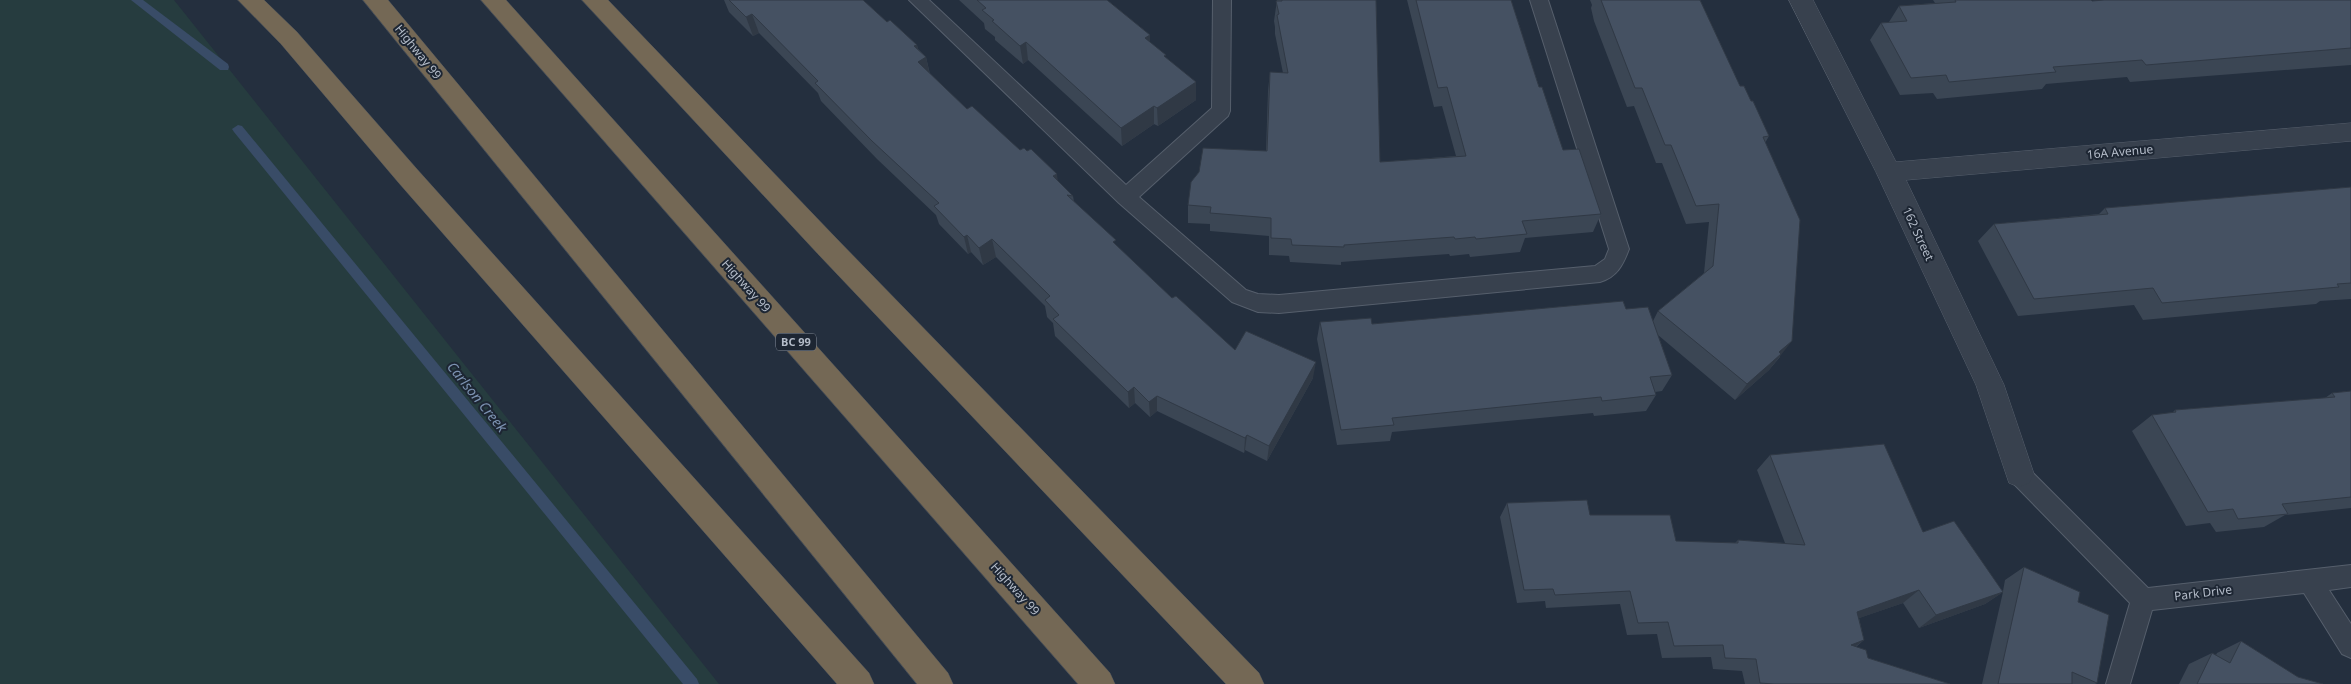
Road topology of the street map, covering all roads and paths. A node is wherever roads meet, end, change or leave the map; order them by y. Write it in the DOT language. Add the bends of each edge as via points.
graph roads {
  1 [pos="250,0"];
  2 [pos="375,0"];
  3 [pos="493,0"];
  4 [pos="594,0"];
  5 [pos="918,0"];
  6 [pos="1222,0"];
  7 [pos="1539,0"];
  8 [pos="1802,0"];
  9 [pos="2351,132"];
  10 [pos="1889,172"];
  11 [pos="1126,197"];
  12 [pos="2019,474"];
  13 [pos="2351,576"];
  14 [pos="2310,580"];
  15 [pos="2142,600"];
  16 [pos="2351,646"];
  17 [pos="858,684"];
  18 [pos="937,684"];
  19 [pos="1099,684"];
  20 [pos="1248,684"];
  21 [pos="2118,684"];
  1 -- 17 [label="highway" via="289,38"];
  2 -- 18 [label="highway, Highway 99"];
  3 -- 19 [label="highway, Highway 99 / BC 99"];
  4 -- 20 [label="highway"];
  5 -- 11 [label="lane"];
  6 -- 11 [label="lane" via="1221,111"];
  7 -- 11 [label="lane" via="1619,249 1613,264 1600,274 1280,304 1258,303 1239,296"];
  8 -- 10 [label="street, 162 Street"];
  9 -- 10 [label="street, 16A Avenue"];
  10 -- 12 [label="street, 162 Street" via="1990,385"];
  12 -- 15 [label="lane"];
  13 -- 14 [label="lane, Park Drive"];
  14 -- 15 [label="lane, Park Drive"];
  14 -- 16 [label="lane"];
  15 -- 21 [label="lane"];
}
